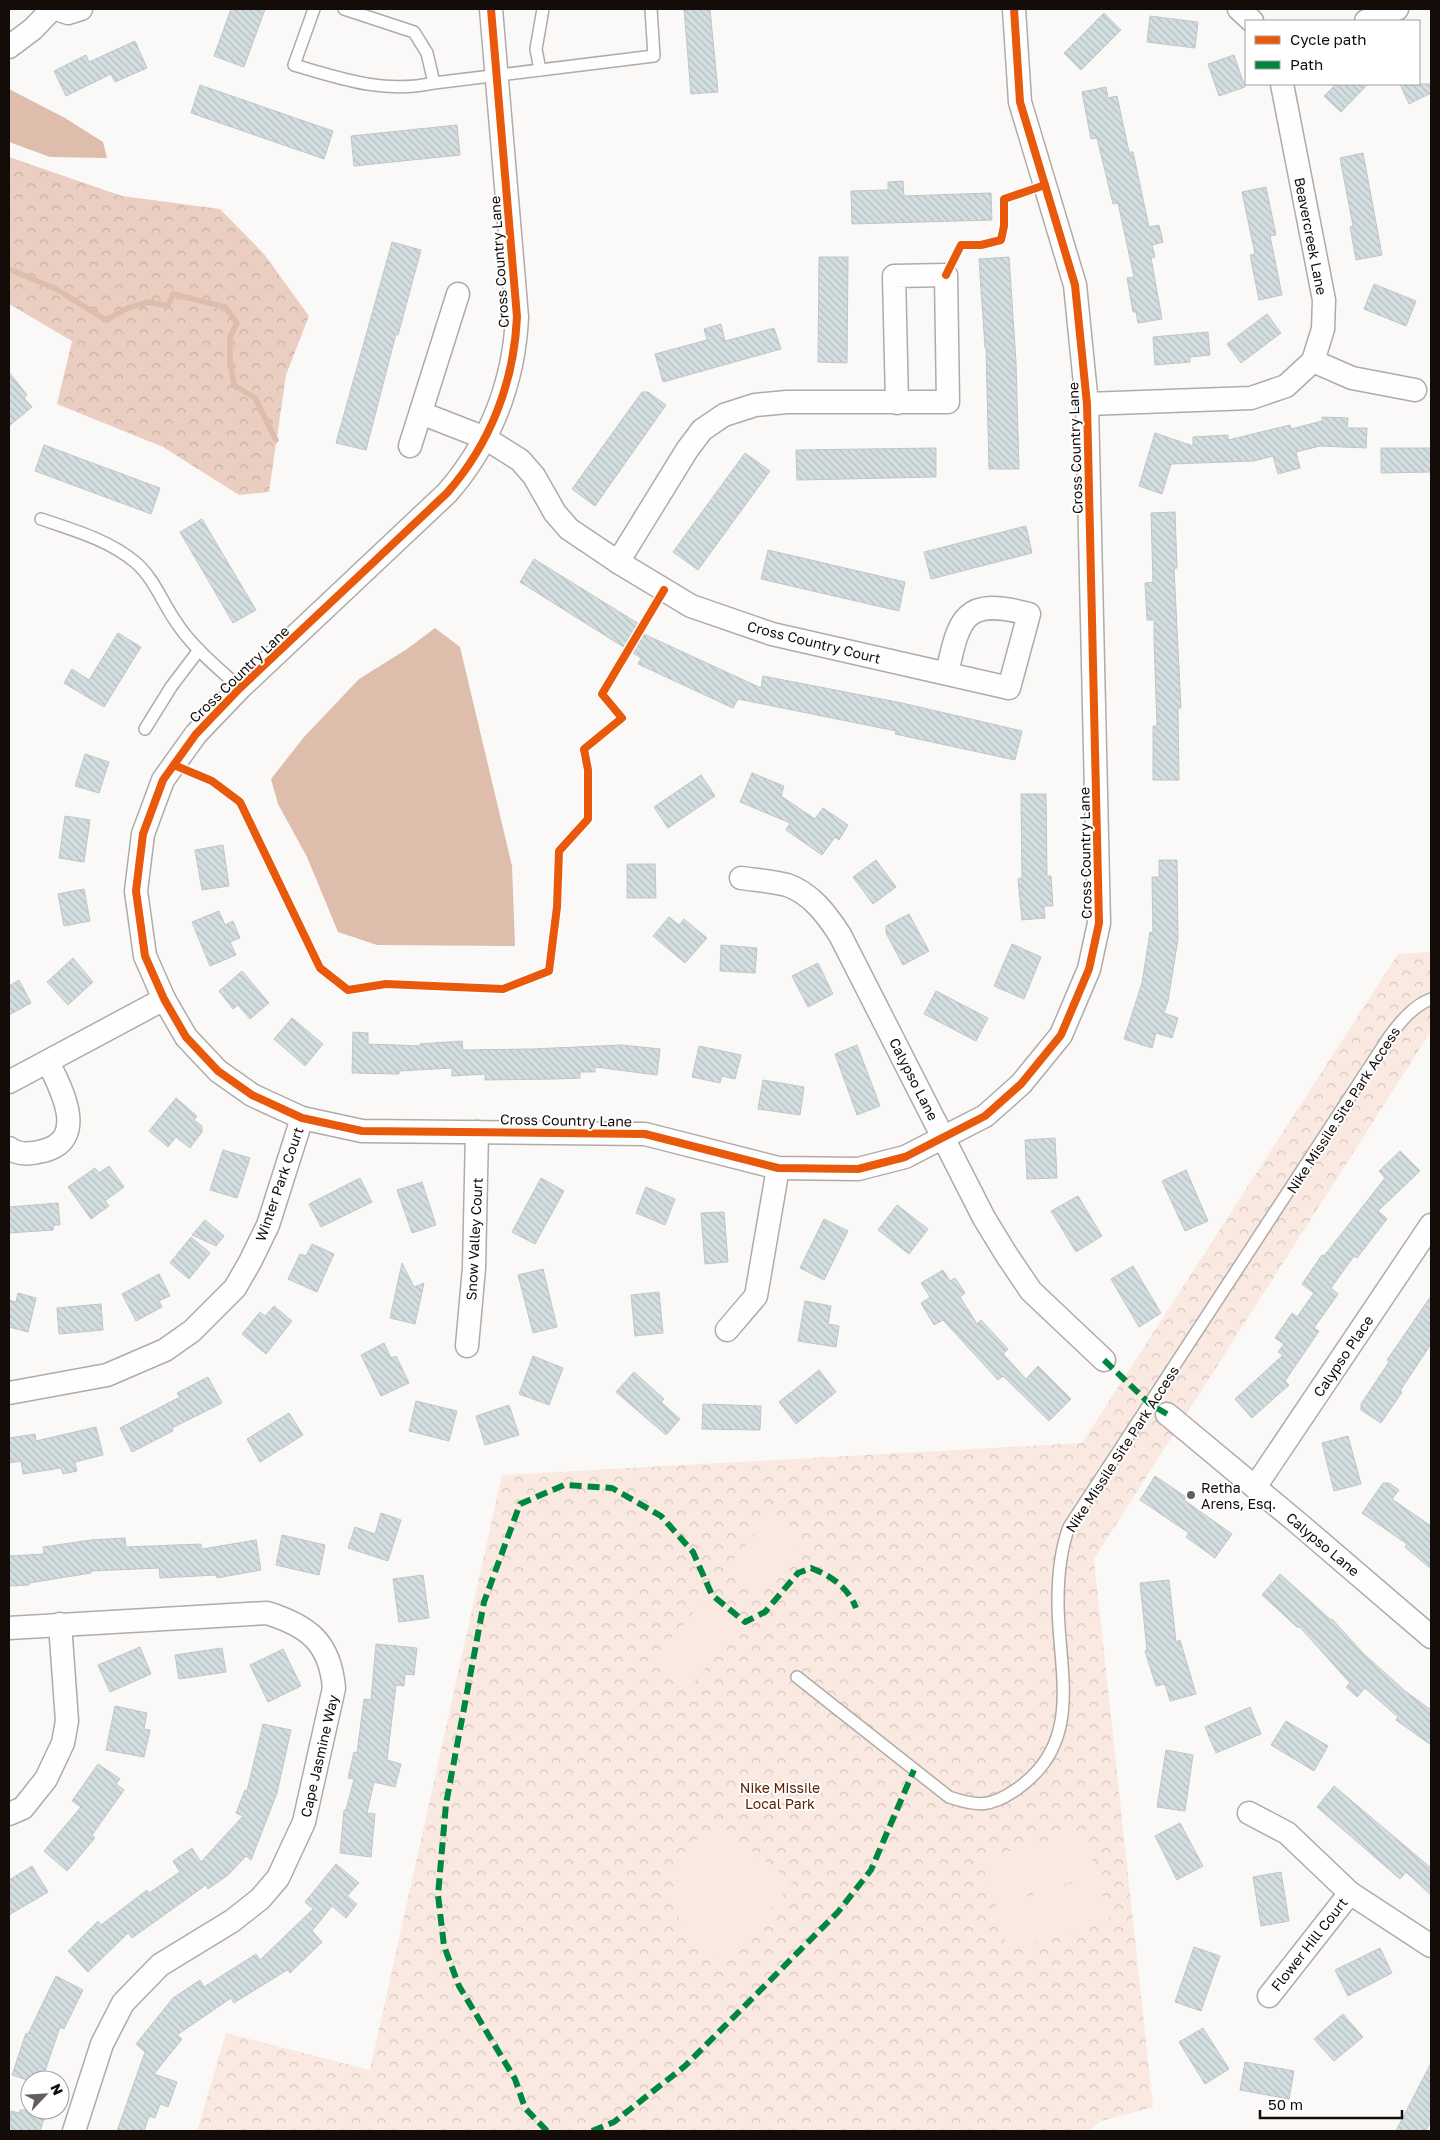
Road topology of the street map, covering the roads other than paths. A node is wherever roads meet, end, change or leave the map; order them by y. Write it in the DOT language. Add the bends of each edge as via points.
graph roads {
  1 [pos="52,9"];
  2 [pos="56,9"];
  3 [pos="81,9"];
  4 [pos="314,9"];
  5 [pos="344,9"];
  6 [pos="491,9"];
  7 [pos="543,9"];
  8 [pos="651,9"];
  9 [pos="1014,9"];
  10 [pos="1239,9"];
  11 [pos="1397,9"];
  12 [pos="1251,20"];
  13 [pos="1369,20"];
  14 [pos="9,47"];
  15 [pos="540,70"];
  16 [pos="497,76"];
  17 [pos="434,83"];
  18 [pos="1282,85"];
  19 [pos="458,294"];
  20 [pos="1313,361"];
  21 [pos="1415,390"];
  22 [pos="897,404"];
  23 [pos="1087,404"];
  24 [pos="421,413"];
  25 [pos="485,438"];
  26 [pos="410,446"];
  27 [pos="41,519"];
  28 [pos="618,562"];
  29 [pos="199,650"];
  30 [pos="947,674"];
  31 [pos="240,688"];
  32 [pos="145,729"];
  33 [pos="741,878"];
  34 [pos="164,999"];
  35 [pos="1431,1000"];
  36 [pos="48,1062"];
  37 [pos="9,1082"];
  38 [pos="302,1118"];
  39 [pos="477,1132"];
  40 [pos="944,1136"];
  41 [pos="9,1148"];
  42 [pos="778,1168"];
  43 [pos="1431,1225"];
  44 [pos="727,1330"];
  45 [pos="466,1346"];
  46 [pos="1104,1360"];
  47 [pos="9,1377"];
  48 [pos="38,1389"];
  49 [pos="9,1392"];
  50 [pos="1167,1414"];
  51 [pos="1255,1488"];
  52 [pos="60,1624"];
  53 [pos="9,1628"];
  54 [pos="1431,1637"];
  55 [pos="797,1677"];
  56 [pos="9,1814"];
  57 [pos="1249,1814"];
  58 [pos="1350,1893"];
  59 [pos="1431,1946"];
  60 [pos="1269,1996"];
  61 [pos="74,2131"];
  1 -- 14 [label="street"];
  2 -- 3 [label="street" via="68,13"];
  4 -- 17 [label="lane" via="294,65 380,88 415,88"];
  5 -- 17 [label="lane" via="414,32 428,53"];
  6 -- 16 [label="street, Cross Country Lane"];
  7 -- 15 [label="lane" via="536,49"];
  8 -- 15 [label="lane" via="654,56"];
  9 -- 23 [label="street, Cross Country Lane" via="1020,102 1074,285"];
  10 -- 12 [label="street"];
  11 -- 13 [label="street"];
  15 -- 16 [label="lane"];
  16 -- 17 [label="lane"];
  16 -- 25 [label="street, Cross Country Lane" via="517,318 508,380"];
  18 -- 20 [label="street, Beavercreek Lane" via="1324,300 1323,329"];
  19 -- 24 [label="street"];
  20 -- 21 [label="street" via="1352,378"];
  20 -- 23 [label="street, Beavercreek Lane" via="1286,386 1250,398"];
  22 -- 22 [label="street" via="948,402 946,276 894,276"];
  22 -- 28 [label="street" via="787,402 755,405 724,415 702,430 687,450"];
  23 -- 40 [label="street, Cross Country Lane" via="1099,923 1089,969 1061,1035 1021,1084 992,1110"];
  24 -- 25 [label="street, Cross Country Court"];
  24 -- 26 [label="street"];
  25 -- 28 [label="street, Cross Country Court" via="520,460 569,529"];
  25 -- 31 [label="street, Cross Country Lane" via="465,472 447,494"];
  27 -- 29 [label="lane" via="111,546 135,563 155,585 176,622"];
  28 -- 30 [label="street, Cross Country Court" via="691,606 772,634"];
  29 -- 31 [label="lane"];
  29 -- 32 [label="lane"];
  31 -- 34 [label="street, Cross Country Lane" via="196,734 163,780 143,834 136,891 145,956"];
  33 -- 40 [label="street, Calypso Lane" via="787,885 803,893 831,921"];
  34 -- 36 [label="street"];
  34 -- 38 [label="street, Cross Country Lane" via="186,1037 218,1072 252,1095"];
  35 -- 55 [label="lane, Nike Missile Site Park Access" via="1414,1009 1389,1037 1069,1527 1061,1554 1058,1603 1063,1713 1054,1748 1039,1769 1016,1789 994,1801 978,1805 949,1797"];
  36 -- 37 [label="street"];
  36 -- 41 [label="street" via="66,1099 69,1118 65,1136 53,1149 32,1154"];
  38 -- 39 [label="street, Cross Country Lane" via="362,1131"];
  38 -- 48 [label="street, Winter Park Court" via="268,1225 235,1288 192,1331 165,1350 107,1375"];
  39 -- 42 [label="street, Cross Country Lane" via="646,1134"];
  39 -- 45 [label="street, Snow Valley Court" via="474,1268"];
  40 -- 42 [label="street, Cross Country Lane" via="905,1157 858,1169"];
  40 -- 46 [label="street, Calypso Lane" via="984,1218 1031,1291"];
  42 -- 44 [label="street" via="756,1296"];
  43 -- 51 [label="street, Calypso Place"];
  47 -- 48 [label="street"];
  48 -- 49 [label="street, Winter Park Court"];
  50 -- 51 [label="street, Calypso Lane"];
  51 -- 54 [label="street, Calypso Lane"];
  52 -- 53 [label="street, Cape Jasmine Way"];
  52 -- 56 [label="street" via="67,1721 63,1743 46,1778 23,1808"];
  52 -- 61 [label="street, Cape Jasmine Way" via="267,1613 289,1620 316,1638 332,1670 334,1688 304,1822 278,1878 260,1899 232,1920 160,1965 122,2003 102,2044"];
  57 -- 58 [label="street" via="1287,1833"];
  58 -- 59 [label="street"];
  58 -- 60 [label="street, Flower Hill Court"];
}
